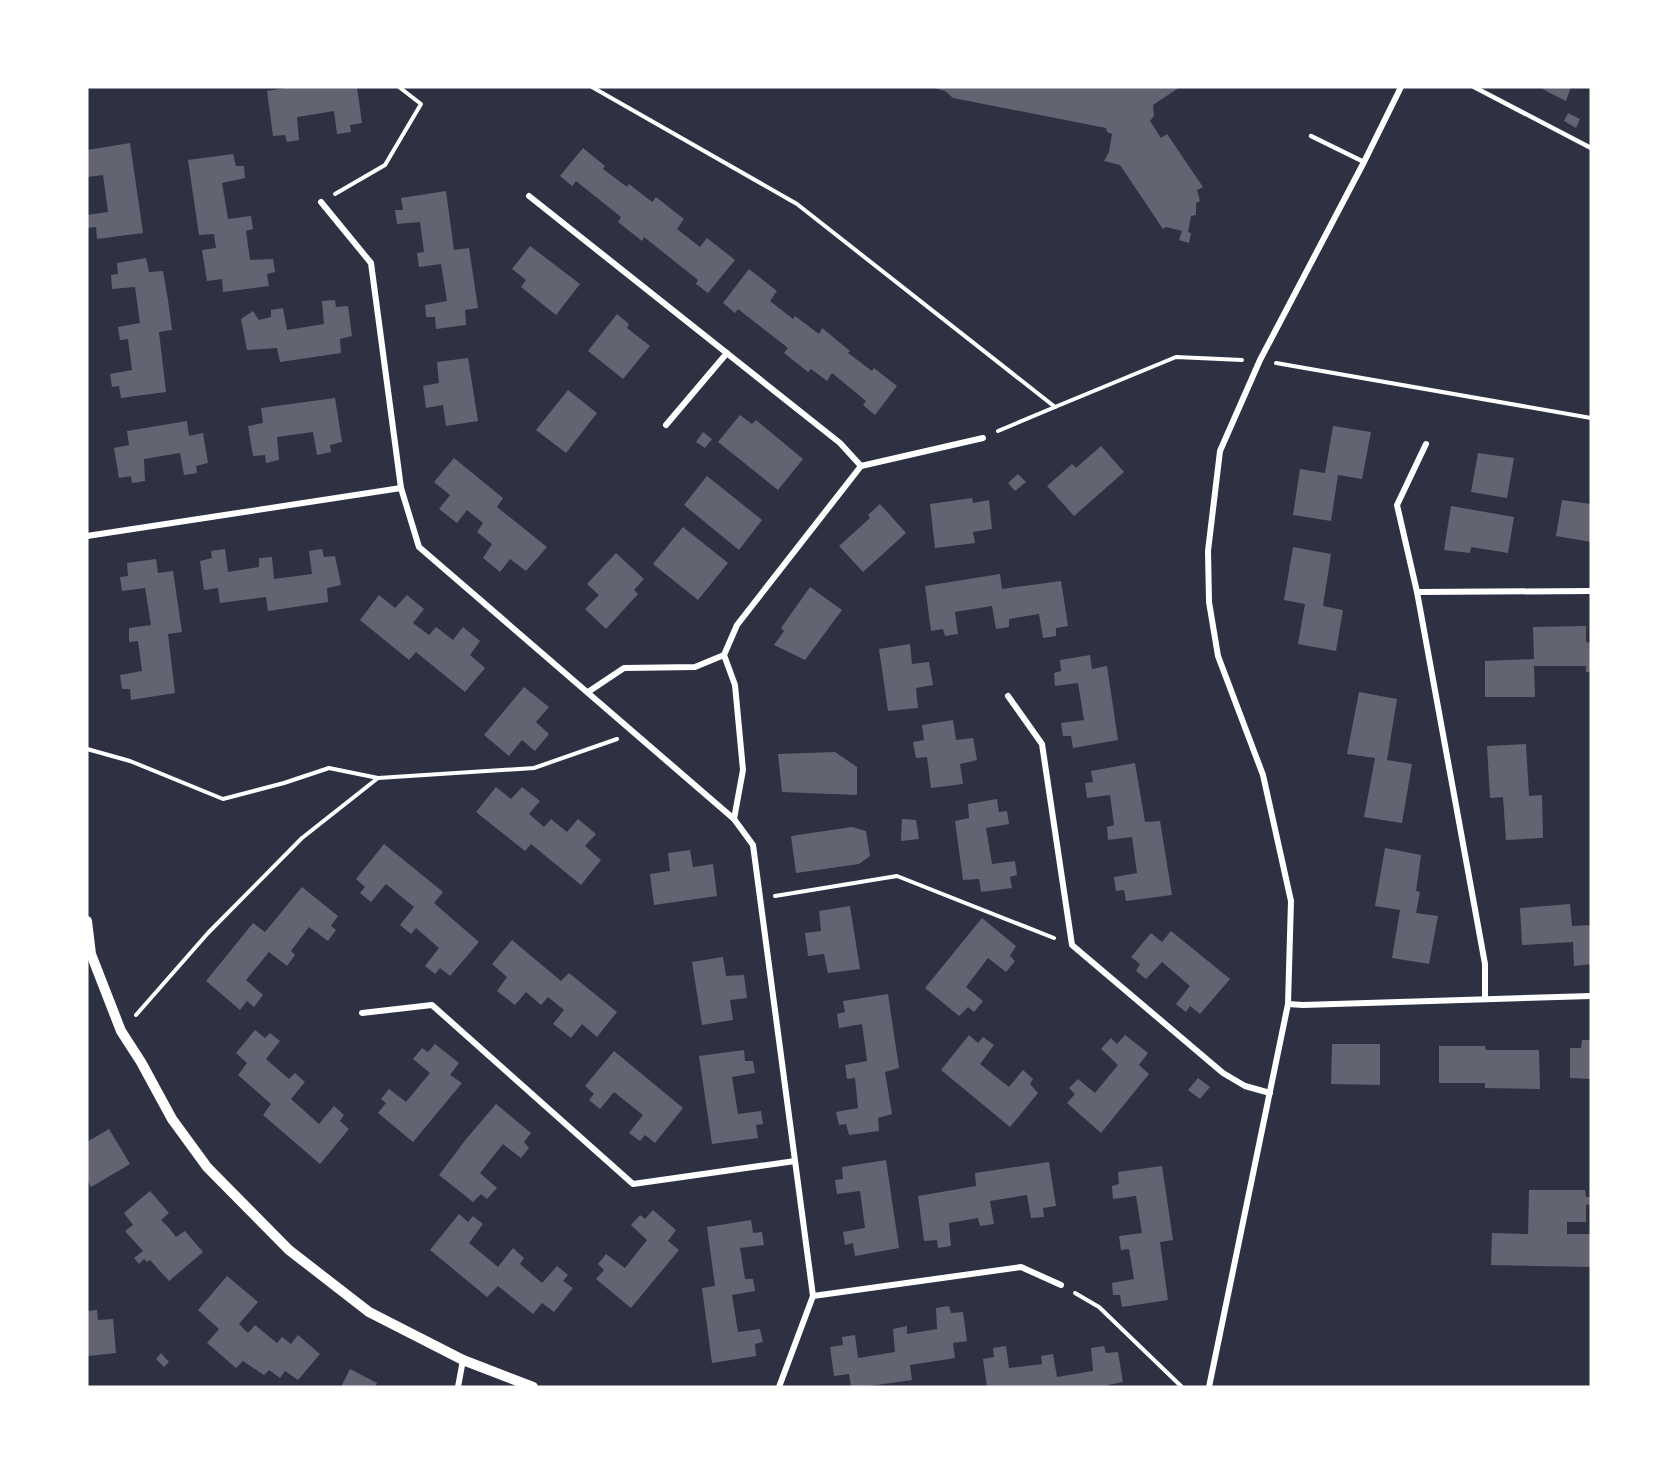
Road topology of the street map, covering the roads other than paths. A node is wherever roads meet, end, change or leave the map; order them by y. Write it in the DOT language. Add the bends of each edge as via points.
graph roads {
  1 [pos="1401,87"];
  2 [pos="1473,87"];
  3 [pos="1311,136"];
  4 [pos="1591,148"];
  5 [pos="1364,162"];
  6 [pos="529,196"];
  7 [pos="321,202"];
  8 [pos="727,353"];
  9 [pos="666,425"];
  10 [pos="983,438"];
  11 [pos="1426,444"];
  12 [pos="861,466"];
  13 [pos="401,488"];
  14 [pos="87,536"];
  15 [pos="1591,591"];
  16 [pos="1417,592"];
  17 [pos="724,655"];
  18 [pos="588,693"];
  19 [pos="1008,696"];
  20 [pos="735,819"];
  21 [pos="87,921"];
  22 [pos="89,954"];
  23 [pos="1591,996"];
  24 [pos="1485,999"];
  25 [pos="1288,1004"];
  26 [pos="362,1013"];
  27 [pos="1270,1093"];
  28 [pos="795,1161"];
  29 [pos="1061,1285"];
  30 [pos="813,1296"];
  31 [pos="463,1360"];
  32 [pos="458,1387"];
  33 [pos="533,1387"];
  34 [pos="779,1387"];
  35 [pos="1209,1387"];
  1 -- 5 [label="street"];
  2 -- 4 [label="lane"];
  3 -- 5 [label="lane"];
  5 -- 25 [label="street" via="1260,360 1220,452 1208,551 1209,602 1218,656 1263,775 1291,901"];
  6 -- 8 [label="street"];
  7 -- 13 [label="street" via="371,263"];
  8 -- 9 [label="street"];
  8 -- 12 [label="street" via="840,443"];
  10 -- 12 [label="street"];
  11 -- 16 [label="street" via="1397,506"];
  12 -- 17 [label="street" via="737,625"];
  13 -- 14 [label="street"];
  13 -- 18 [label="street" via="419,547"];
  15 -- 16 [label="street"];
  16 -- 24 [label="street" via="1485,964"];
  17 -- 18 [label="street" via="695,668 624,668"];
  17 -- 20 [label="street" via="735,685 743,770"];
  18 -- 20 [label="street"];
  19 -- 27 [label="street" via="1042,744 1072,945 1223,1073 1245,1086"];
  20 -- 28 [label="street" via="753,844"];
  21 -- 22 [label="street"];
  22 -- 31 [label="street" via="121,1031 172,1119 207,1167 289,1250 369,1312"];
  23 -- 24 [label="street"];
  24 -- 25 [label="street"];
  25 -- 27 [label="street"];
  26 -- 28 [label="street" via="432,1005 633,1184"];
  27 -- 35 [label="street"];
  28 -- 30 [label="street"];
  29 -- 30 [label="street" via="1021,1268"];
  30 -- 34 [label="street"];
  31 -- 32 [label="street"];
  31 -- 33 [label="street"];
}
